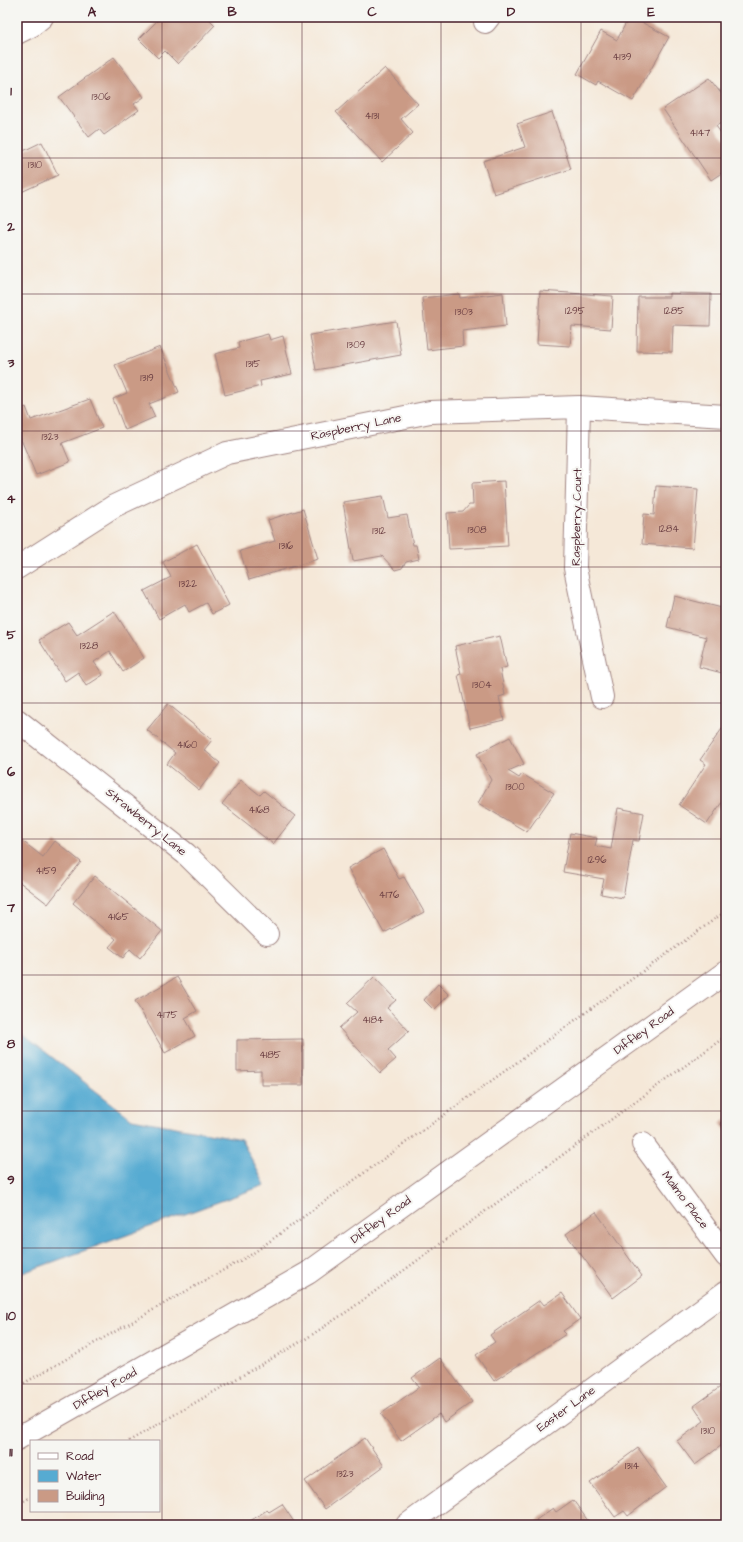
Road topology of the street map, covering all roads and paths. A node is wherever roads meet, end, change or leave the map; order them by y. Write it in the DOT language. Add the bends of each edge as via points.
graph roads {
  1 [pos="42,17"];
  2 [pos="17,33"];
  3 [pos="579,407"];
  4 [pos="726,416"];
  5 [pos="17,568"];
  6 [pos="602,697"];
  7 [pos="17,720"];
  8 [pos="726,911"];
  9 [pos="267,934"];
  10 [pos="726,972"];
  11 [pos="726,1036"];
  12 [pos="643,1144"];
  13 [pos="726,1256"];
  14 [pos="726,1292"];
  15 [pos="17,1387"];
  16 [pos="17,1439"];
  17 [pos="131,1440"];
  18 [pos="30,1498"];
  19 [pos="17,1506"];
  20 [pos="407,1525"];
  1 -- 2 [label="street"];
  3 -- 4 [label="street, Raspberry Lane"];
  3 -- 5 [label="street, Raspberry Lane" via="430,412 227,453 114,506"];
  3 -- 6 [label="street, Raspberry Court" via="575,568"];
  7 -- 9 [label="street, Strawberry Lane" via="186,854"];
  8 -- 15 [label="path" via="252,1254"];
  10 -- 16 [label="street, Diffley Road" via="308,1273"];
  11 -- 17 [label="path" via="348,1311 307,1338"];
  12 -- 13 [label="street, Malmo Place"];
  14 -- 20 [label="street, Easter Lane"];
  18 -- 19 [label="path"];
}
